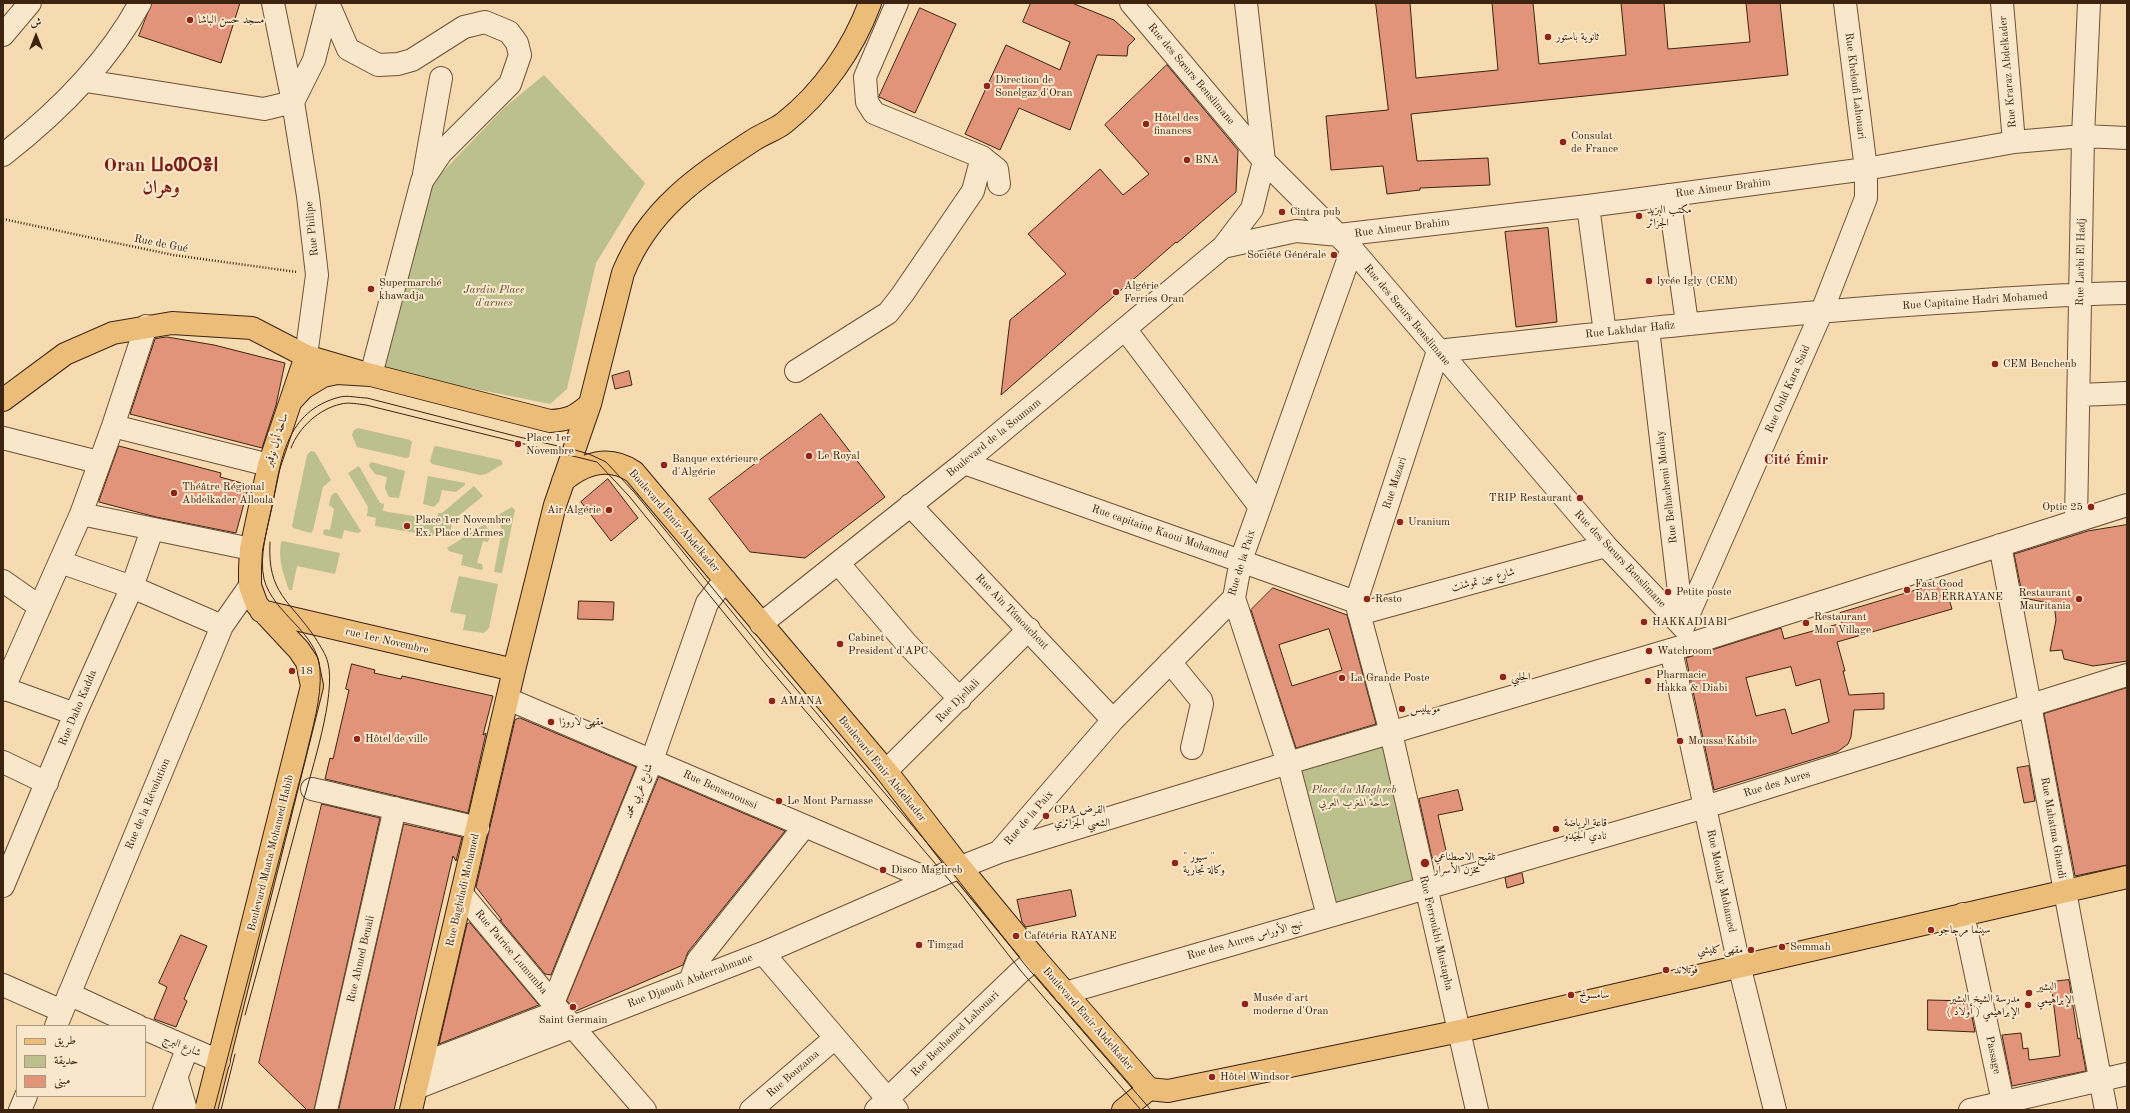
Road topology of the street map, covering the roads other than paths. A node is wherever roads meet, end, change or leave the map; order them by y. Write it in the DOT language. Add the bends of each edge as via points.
graph roads {
  1 [pos="30,3"];
  2 [pos="140,3"];
  3 [pos="273,3"];
  4 [pos="870,3"];
  5 [pos="897,3"];
  6 [pos="1131,3"];
  7 [pos="1246,3"];
  8 [pos="1845,3"];
  9 [pos="2002,3"];
  10 [pos="2089,3"];
  11 [pos="328,4"];
  12 [pos="3,35"];
  13 [pos="441,78"];
  14 [pos="86,81"];
  15 [pos="293,102"];
  16 [pos="2083,136"];
  17 [pos="2127,138"];
  18 [pos="2014,142"];
  19 [pos="3,155"];
  20 [pos="982,157"];
  21 [pos="1264,161"];
  22 [pos="1866,169"];
  23 [pos="422,181"];
  24 [pos="999,184"];
  25 [pos="1669,195"];
  26 [pos="1588,206"];
  27 [pos="1345,242"];
  28 [pos="1223,247"];
  29 [pos="2080,293"];
  30 [pos="2127,293"];
  31 [pos="1822,311"];
  32 [pos="1687,323"];
  33 [pos="146,326"];
  34 [pos="1648,329"];
  35 [pos="1125,330"];
  36 [pos="1605,333"];
  37 [pos="1438,351"];
  38 [pos="306,356"];
  39 [pos="796,371"];
  40 [pos="371,375"];
  41 [pos="2127,393"];
  42 [pos="2079,395"];
  43 [pos="3,400"];
  44 [pos="288,404"];
  45 [pos="590,404"];
  46 [pos="113,426"];
  47 [pos="3,438"];
  48 [pos="98,462"];
  49 [pos="964,463"];
  50 [pos="269,464"];
  51 [pos="563,481"];
  52 [pos="910,505"];
  53 [pos="1260,507"];
  54 [pos="2126,512"];
  55 [pos="81,514"];
  56 [pos="2076,521"];
  57 [pos="152,530"];
  58 [pos="2000,545"];
  59 [pos="1606,546"];
  60 [pos="251,549"];
  61 [pos="1241,560"];
  62 [pos="60,562"];
  63 [pos="838,563"];
  64 [pos="725,580"];
  65 [pos="3,582"];
  66 [pos="250,586"];
  67 [pos="132,587"];
  68 [pos="1234,598"];
  69 [pos="40,607"];
  70 [pos="1358,608"];
  71 [pos="261,611"];
  72 [pos="761,624"];
  73 [pos="222,626"];
  74 [pos="1029,629"];
  75 [pos="1680,641"];
  76 [pos="1170,662"];
  77 [pos="514,670"];
  78 [pos="2127,675"];
  79 [pos="3,689"];
  80 [pos="960,699"];
  81 [pos="508,700"];
  82 [pos="2032,706"];
  83 [pos="75,714"];
  84 [pos="1113,720"];
  85 [pos="1391,733"];
  86 [pos="1192,748"];
  87 [pos="652,760"];
  88 [pos="3,762"];
  89 [pos="1288,763"];
  90 [pos="886,771"];
  91 [pos="47,782"];
  92 [pos="312,788"];
  93 [pos="1705,807"];
  94 [pos="395,808"];
  95 [pos="804,827"];
  96 [pos="478,828"];
  97 [pos="11,845"];
  98 [pos="999,852"];
  99 [pos="960,867"];
  100 [pos="2127,877"];
  101 [pos="932,880"];
  102 [pos="3,886"];
  103 [pos="1425,888"];
  104 [pos="2064,892"];
  105 [pos="462,894"];
  106 [pos="1962,914"];
  107 [pos="1328,916"];
  108 [pos="763,953"];
  109 [pos="1036,959"];
  110 [pos="1739,965"];
  111 [pos="690,981"];
  112 [pos="3,985"];
  113 [pos="1065,993"];
  114 [pos="556,1007"];
  115 [pos="62,1010"];
  116 [pos="133,1025"];
  117 [pos="572,1027"];
  118 [pos="146,1029"];
  119 [pos="1460,1031"];
  120 [pos="835,1038"];
  121 [pos="187,1049"];
  122 [pos="219,1061"];
  123 [pos="422,1064"];
  124 [pos="2127,1074"];
  125 [pos="2100,1080"];
  126 [pos="416,1088"];
  127 [pos="1149,1089"];
  128 [pos="26,1097"];
  129 [pos="2004,1102"];
  130 [pos="887,1106"];
  131 [pos="172,1108"];
  132 [pos="20,1110"];
  133 [pos="206,1110"];
  134 [pos="326,1110"];
  135 [pos="411,1110"];
  136 [pos="645,1110"];
  137 [pos="751,1110"];
  138 [pos="1123,1110"];
  139 [pos="1477,1110"];
  140 [pos="1775,1110"];
  141 [pos="1970,1110"];
  142 [pos="2106,1110"];
  1 -- 12 [label="street"];
  2 -- 14 [label="street" via="129,23"];
  3 -- 15 [label="street, Rue Philipe"];
  4 -- 45 [label="main road" via="838,65 804,106 783,124 756,138 698,177 676,196 643,233 631,253 618,288"];
  5 -- 20 [label="street" via="865,77 867,102 874,114"];
  6 -- 21 [label="street, Rue des Sœurs Benslimane"];
  7 -- 21 [label="street"];
  8 -- 22 [label="street, Rue Kheloufi Lahouari"];
  9 -- 18 [label="street, Rue Kraraz Abdelkader"];
  10 -- 16 [label="street, Rue Larbi El Hadj"];
  11 -- 15 [label="street" via="314,60"];
  11 -- 23 [label="street" via="348,49 378,65 412,60 464,27 485,22 509,32 517,43 520,55 510,84 441,153"];
  13 -- 23 [label="street"];
  14 -- 15 [label="street" via="264,109"];
  14 -- 19 [label="street" via="32,133"];
  15 -- 38 [label="street, Rue Philipe" via="317,275"];
  16 -- 17 [label="street, Rue Aimeur Brahim"];
  16 -- 18 [label="street, Rue Aimeur Brahim"];
  16 -- 29 [label="street, Rue Larbi El Hadj"];
  18 -- 22 [label="street, Rue Aimeur Brahim"];
  20 -- 24 [label="street" via="996,169"];
  20 -- 39 [label="street" via="973,191 888,313"];
  21 -- 27 [label="street, Rue des Sœurs Benslimane"];
  21 -- 28 [label="street" via="1252,208"];
  22 -- 25 [label="street, Rue Aimeur Brahim"];
  22 -- 31 [label="street, Rue Ould Kara Said" via="1866,198"];
  23 -- 40 [label="street"];
  25 -- 26 [label="street, Rue Aimeur Brahim"];
  25 -- 32 [label="street"];
  26 -- 27 [label="street, Rue Aimeur Brahim"];
  26 -- 36 [label="street"];
  27 -- 28 [label="street, Rue Aimeur Brahim" via="1296,231"];
  27 -- 37 [label="street, Rue des Sœurs Benslimane"];
  27 -- 53 [label="street, Rue de la Paix"];
  28 -- 35 [label="street, Boulevard de la Soumam"];
  29 -- 30 [label="street, Rue Capitaine Hadri Mohamed"];
  29 -- 31 [label="street, Rue Capitaine Hadri Mohamed"];
  29 -- 42 [label="street, Rue Larbi El Hadj"];
  31 -- 32 [label="street, Rue Lakhdar Hafiz"];
  31 -- 75 [label="street, Rue Ould Kara Said"];
  32 -- 34 [label="street, Rue Lakhdar Hafiz"];
  33 -- 38 [label="main road" via="172,323 252,328"];
  33 -- 43 [label="main road" via="113,333 65,354"];
  33 -- 46 [label="street"];
  34 -- 36 [label="street, Rue Lakhdar Hafiz"];
  34 -- 75 [label="street, Rue Belhachemi Moulay"];
  35 -- 49 [label="street, Boulevard de la Soumam"];
  35 -- 53 [label="street"];
  36 -- 37 [label="street, Rue Lakhdar Hafiz"];
  37 -- 59 [label="street, Rue des Sœurs Benslimane"];
  37 -- 70 [label="street, Rue Mazari"];
  38 -- 40 [label="main road"];
  38 -- 44 [label="main road"];
  40 -- 44 [label="main road, ساحة أول نوفمبر" via="338,373 323,376 303,388"];
  40 -- 45 [label="main road, ساحة أول نوفمبر" via="550,421 576,416"];
  41 -- 42 [label="street"];
  42 -- 56 [label="street, Rue Larbi El Hadj"];
  44 -- 50 [label="main road, ساحة أول نوفمبر"];
  45 -- 51 [label="main road"];
  46 -- 48 [label="street"];
  46 -- 50 [label="street"];
  47 -- 48 [label="street"];
  48 -- 55 [label="street"];
  49 -- 52 [label="street, Boulevard de la Soumam"];
  49 -- 61 [label="street, Rue capitaine Kaoui Mohamed"];
  50 -- 60 [label="main road, ساحة أول نوفمبر"];
  51 -- 64 [label="main road, Boulevard Emir Abdelkader" via="587,465 606,462 621,465 634,472"];
  51 -- 77 [label="main road"];
  52 -- 63 [label="street, Boulevard de la Soumam"];
  52 -- 74 [label="street, Rue Aïn Témouchent"];
  53 -- 61 [label="street, Rue de la Paix"];
  54 -- 56 [label="street, Rue de la Paix"];
  55 -- 57 [label="street"];
  55 -- 62 [label="street"];
  56 -- 58 [label="street, Rue de la Paix"];
  57 -- 60 [label="street"];
  57 -- 67 [label="street, Rue Daho Kadda"];
  58 -- 75 [label="street, Rue de la Paix"];
  58 -- 82 [label="street, Rue Mahatma Ghandi"];
  59 -- 70 [label="street, شارع عين تموشنت"];
  59 -- 75 [label="street, Rue des Sœurs Benslimane"];
  60 -- 66 [label="main road, ساحة أول نوفمبر"];
  61 -- 68 [label="street, Rue de la Paix"];
  61 -- 70 [label="street, Rue capitaine Kaoui Mohamed"];
  62 -- 67 [label="street"];
  62 -- 69 [label="street"];
  63 -- 72 [label="street, Boulevard de la Soumam"];
  63 -- 80 [label="street" via="907,644"];
  64 -- 72 [label="main road, Boulevard Emir Abdelkader"];
  64 -- 87 [label="street, شارع غربي محمد" via="707,603"];
  65 -- 69 [label="street"];
  66 -- 71 [label="main road, ساحة أول نوفمبر"];
  66 -- 73 [label="street, Rue de la Révolution"];
  67 -- 73 [label="street"];
  67 -- 83 [label="street, Rue Daho Kadda"];
  68 -- 76 [label="street, Rue de la Paix"];
  68 -- 89 [label="street"];
  69 -- 79 [label="street"];
  70 -- 85 [label="street, Rue Ferroukhi Mustapha"];
  71 -- 77 [label="main road, rue 1er Novembre"];
  71 -- 122 [label="main road, Boulevard Maata Mohamed Habib" via="299,650 306,662 312,686"];
  72 -- 90 [label="main road, Boulevard Emir Abdelkader"];
  73 -- 115 [label="street, Rue de la Révolution"];
  74 -- 80 [label="street, Rue Djellali"];
  74 -- 84 [label="street, Rue Aïn Témouchent"];
  75 -- 85 [label="street, Rue de la Paix"];
  75 -- 93 [label="street, Rue Moulay Mohamed"];
  76 -- 84 [label="street, Rue de la Paix"];
  76 -- 86 [label="street" via="1201,700"];
  77 -- 81 [label="main road, Rue Baghdadi Mohamed"];
  78 -- 82 [label="street, Rue des Aures"];
  79 -- 83 [label="street"];
  80 -- 90 [label="street, Rue Djellali"];
  81 -- 87 [label="street, Rue Bensenoussi"];
  81 -- 96 [label="main road, Rue Baghdadi Mohamed"];
  82 -- 93 [label="street, Rue des Aures"];
  82 -- 104 [label="street, Rue Mahatma Ghandi"];
  83 -- 91 [label="street, Rue Daho Kadda"];
  84 -- 98 [label="street, Rue de la Paix"];
  85 -- 89 [label="street, Rue de la Paix"];
  85 -- 103 [label="street, Rue Ferroukhi Mustapha"];
  87 -- 95 [label="street, Rue Bensenoussi"];
  87 -- 114 [label="street, شارع غربي محمد"];
  88 -- 91 [label="street"];
  89 -- 98 [label="street, Rue de la Paix"];
  89 -- 107 [label="street"];
  90 -- 99 [label="main road, Boulevard Emir Abdelkader"];
  91 -- 97 [label="street, Rue Daho Kadda"];
  92 -- 94 [label="street"];
  93 -- 103 [label="street, Rue des Aures"];
  93 -- 110 [label="street, Rue Moulay Mohamed"];
  94 -- 96 [label="street"];
  94 -- 134 [label="street, Rue Ahmed Benali"];
  95 -- 101 [label="street, Rue Bensenoussi"];
  95 -- 111 [label="street" via="698,960"];
  96 -- 105 [label="main road, Rue Baghdadi Mohamed"];
  97 -- 102 [label="street, Rue Daho Kadda"];
  98 -- 99 [label="street, Rue de la Paix"];
  99 -- 101 [label="street, Rue Djaoudi Abderrahmane"];
  99 -- 109 [label="main road, Boulevard Emir Abdelkader"];
  100 -- 104 [label="main road"];
  101 -- 108 [label="street, Rue Djaoudi Abderrahmane"];
  103 -- 107 [label="street, Rue des Aures نهج الأوراس"];
  103 -- 119 [label="street, Rue Ferroukhi Mustapha"];
  104 -- 106 [label="main road"];
  104 -- 125 [label="street, Rue Mahatma Ghandi"];
  105 -- 114 [label="street, Rue Patrice Lumumba"];
  105 -- 123 [label="main road, Rue Baghdadi Mohamed"];
  106 -- 110 [label="main road"];
  106 -- 129 [label="street, Passage"];
  107 -- 113 [label="street, Rue des Aures نهج الأوراس"];
  108 -- 111 [label="street, Rue Djaoudi Abderrahmane"];
  108 -- 120 [label="street"];
  109 -- 113 [label="main road, Boulevard Emir Abdelkader"];
  109 -- 130 [label="street, Rue Benhamed Lahouari" via="1021,970"];
  110 -- 119 [label="main road"];
  110 -- 140 [label="street, Rue Moulay Mohamed"];
  111 -- 117 [label="street, Rue Djaoudi Abderrahmane"];
  112 -- 115 [label="street"];
  113 -- 127 [label="main road, Boulevard Emir Abdelkader"];
  114 -- 117 [label="street, Rue Patrice Lumumba"];
  114 -- 123 [label="street"];
  115 -- 116 [label="street"];
  117 -- 126 [label="street, Rue Djaoudi Abderrahmane"];
  117 -- 136 [label="street, Rue Patrice Lumumba"];
  118 -- 121 [label="street, شارع البرج"];
  119 -- 127 [label="main road" via="1168,1091"];
  119 -- 139 [label="street, Rue Ferroukhi Mustapha"];
  120 -- 130 [label="street"];
  120 -- 137 [label="street, Rue Bouzama"];
  121 -- 122 [label="street, شارع البرج"];
  121 -- 131 [label="street" via="177,1079"];
  122 -- 133 [label="main road, Boulevard Maata Mohamed Habib"];
  123 -- 126 [label="main road, Rue Baghdadi Mohamed"];
  124 -- 125 [label="street"];
  125 -- 129 [label="street"];
  125 -- 142 [label="street, Rue Mahatma Ghandi"];
  126 -- 135 [label="main road, Rue Baghdadi Mohamed"];
  127 -- 138 [label="main road"];
  128 -- 132 [label="street"];
  129 -- 141 [label="street"];
}
